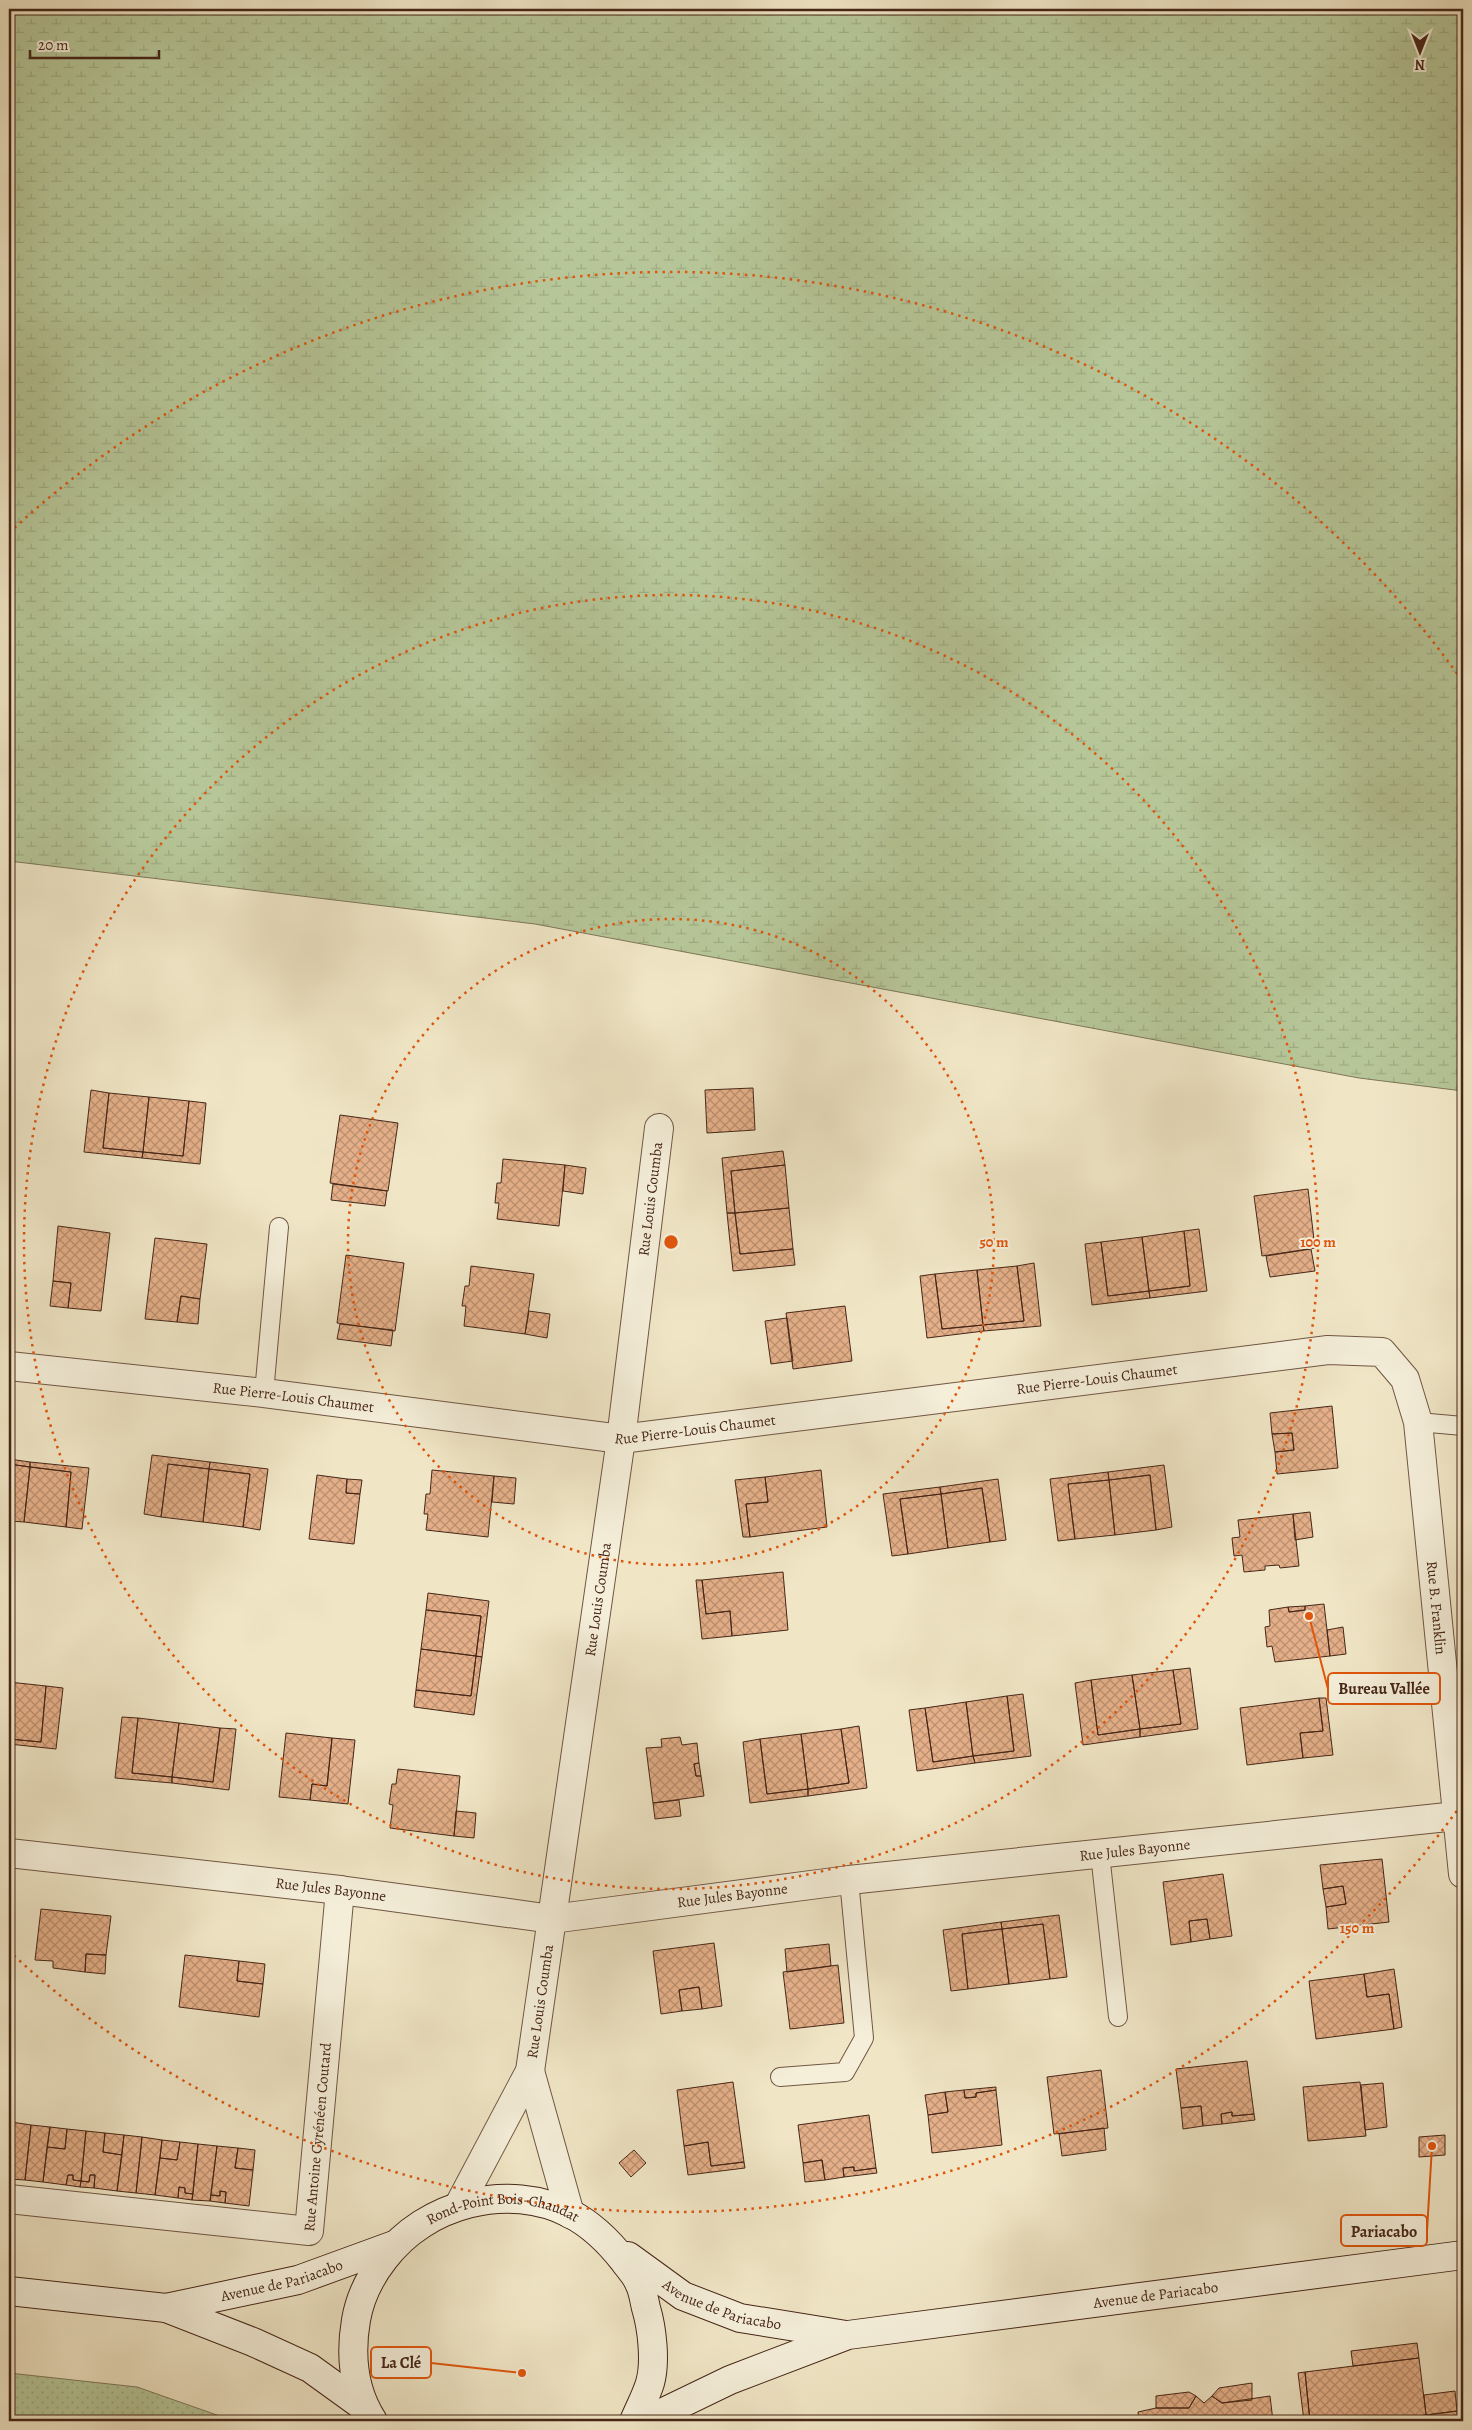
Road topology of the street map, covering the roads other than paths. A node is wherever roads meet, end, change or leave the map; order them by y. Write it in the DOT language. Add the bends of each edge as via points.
graph roads {
  1 [pos="659,1128"];
  2 [pos="279,1227"];
  3 [pos="1382,1352"];
  4 [pos="9,1366"];
  5 [pos="264,1393"];
  6 [pos="1418,1422"];
  7 [pos="1463,1426"];
  8 [pos="621,1439"];
  9 [pos="1458,1816"];
  10 [pos="9,1853"];
  11 [pos="1100,1854"];
  12 [pos="1463,1874"];
  13 [pos="849,1880"];
  14 [pos="340,1890"];
  15 [pos="552,1919"];
  16 [pos="1118,2017"];
  17 [pos="530,2071"];
  18 [pos="780,2077"];
  19 [pos="9,2199"];
  20 [pos="458,2205"];
  21 [pos="570,2214"];
  22 [pos="609,2242"];
  23 [pos="394,2245"];
  24 [pos="1463,2255"];
  25 [pos="9,2291"];
  26 [pos="166,2308"];
  27 [pos="848,2335"];
  28 [pos="368,2414"];
  29 [pos="634,2421"];
  30 [pos="645,2421"];
  1 -- 8 [label="street, Rue Louis Coumba"];
  2 -- 5 [label="lane"];
  3 -- 6 [label="street, Rue B. Franklin" via="1405,1379"];
  3 -- 8 [label="street, Rue Pierre-Louis Chaumet" via="1328,1350"];
  4 -- 5 [label="street, Rue Pierre-Louis Chaumet"];
  5 -- 8 [label="street, Rue Pierre-Louis Chaumet"];
  6 -- 7 [label="lane"];
  6 -- 9 [label="street, Rue B. Franklin"];
  8 -- 15 [label="street, Rue Louis Coumba"];
  9 -- 11 [label="street, Rue Jules Bayonne"];
  9 -- 12 [label="street, Rue B. Franklin"];
  10 -- 14 [label="street, Rue Jules Bayonne"];
  11 -- 13 [label="street, Rue Jules Bayonne"];
  11 -- 16 [label="lane"];
  13 -- 15 [label="street, Rue Jules Bayonne"];
  13 -- 18 [label="lane" via="864,2038 845,2072"];
  14 -- 15 [label="street, Rue Jules Bayonne"];
  14 -- 19 [label="street, Rue Antoine Cyrénéen Coutard" via="309,2231"];
  15 -- 17 [label="street, Rue Louis Coumba"];
  17 -- 20 [label="street, Rue Louis Coumba"];
  17 -- 21 [label="street, Rue Louis Coumba"];
  20 -- 21 [label="street, Rond-Point Bois-Chaudat" via="496,2199 535,2202"];
  20 -- 23 [label="street, Rond-Point Bois-Chaudat" via="423,2221"];
  21 -- 22 [label="street, Rond-Point Bois-Chaudat"];
  22 -- 27 [label="street, Avenue de Pariacabo" via="683,2296 740,2318"];
  22 -- 29 [label="street, Rond-Point Bois-Chaudat" via="639,2283 653,2331 651,2381"];
  23 -- 26 [label="street, Avenue de Pariacabo" via="298,2280"];
  23 -- 28 [label="street, Rond-Point Bois-Chaudat" via="371,2276 358,2307 352,2340 354,2374"];
  24 -- 27 [label="street, Avenue de Pariacabo"];
  25 -- 26 [label="street, Avenue de Pariacabo"];
  26 -- 28 [label="street, Avenue de Pariacabo" via="310,2368"];
  27 -- 30 [label="street, Avenue de Pariacabo" via="730,2380"];
}
